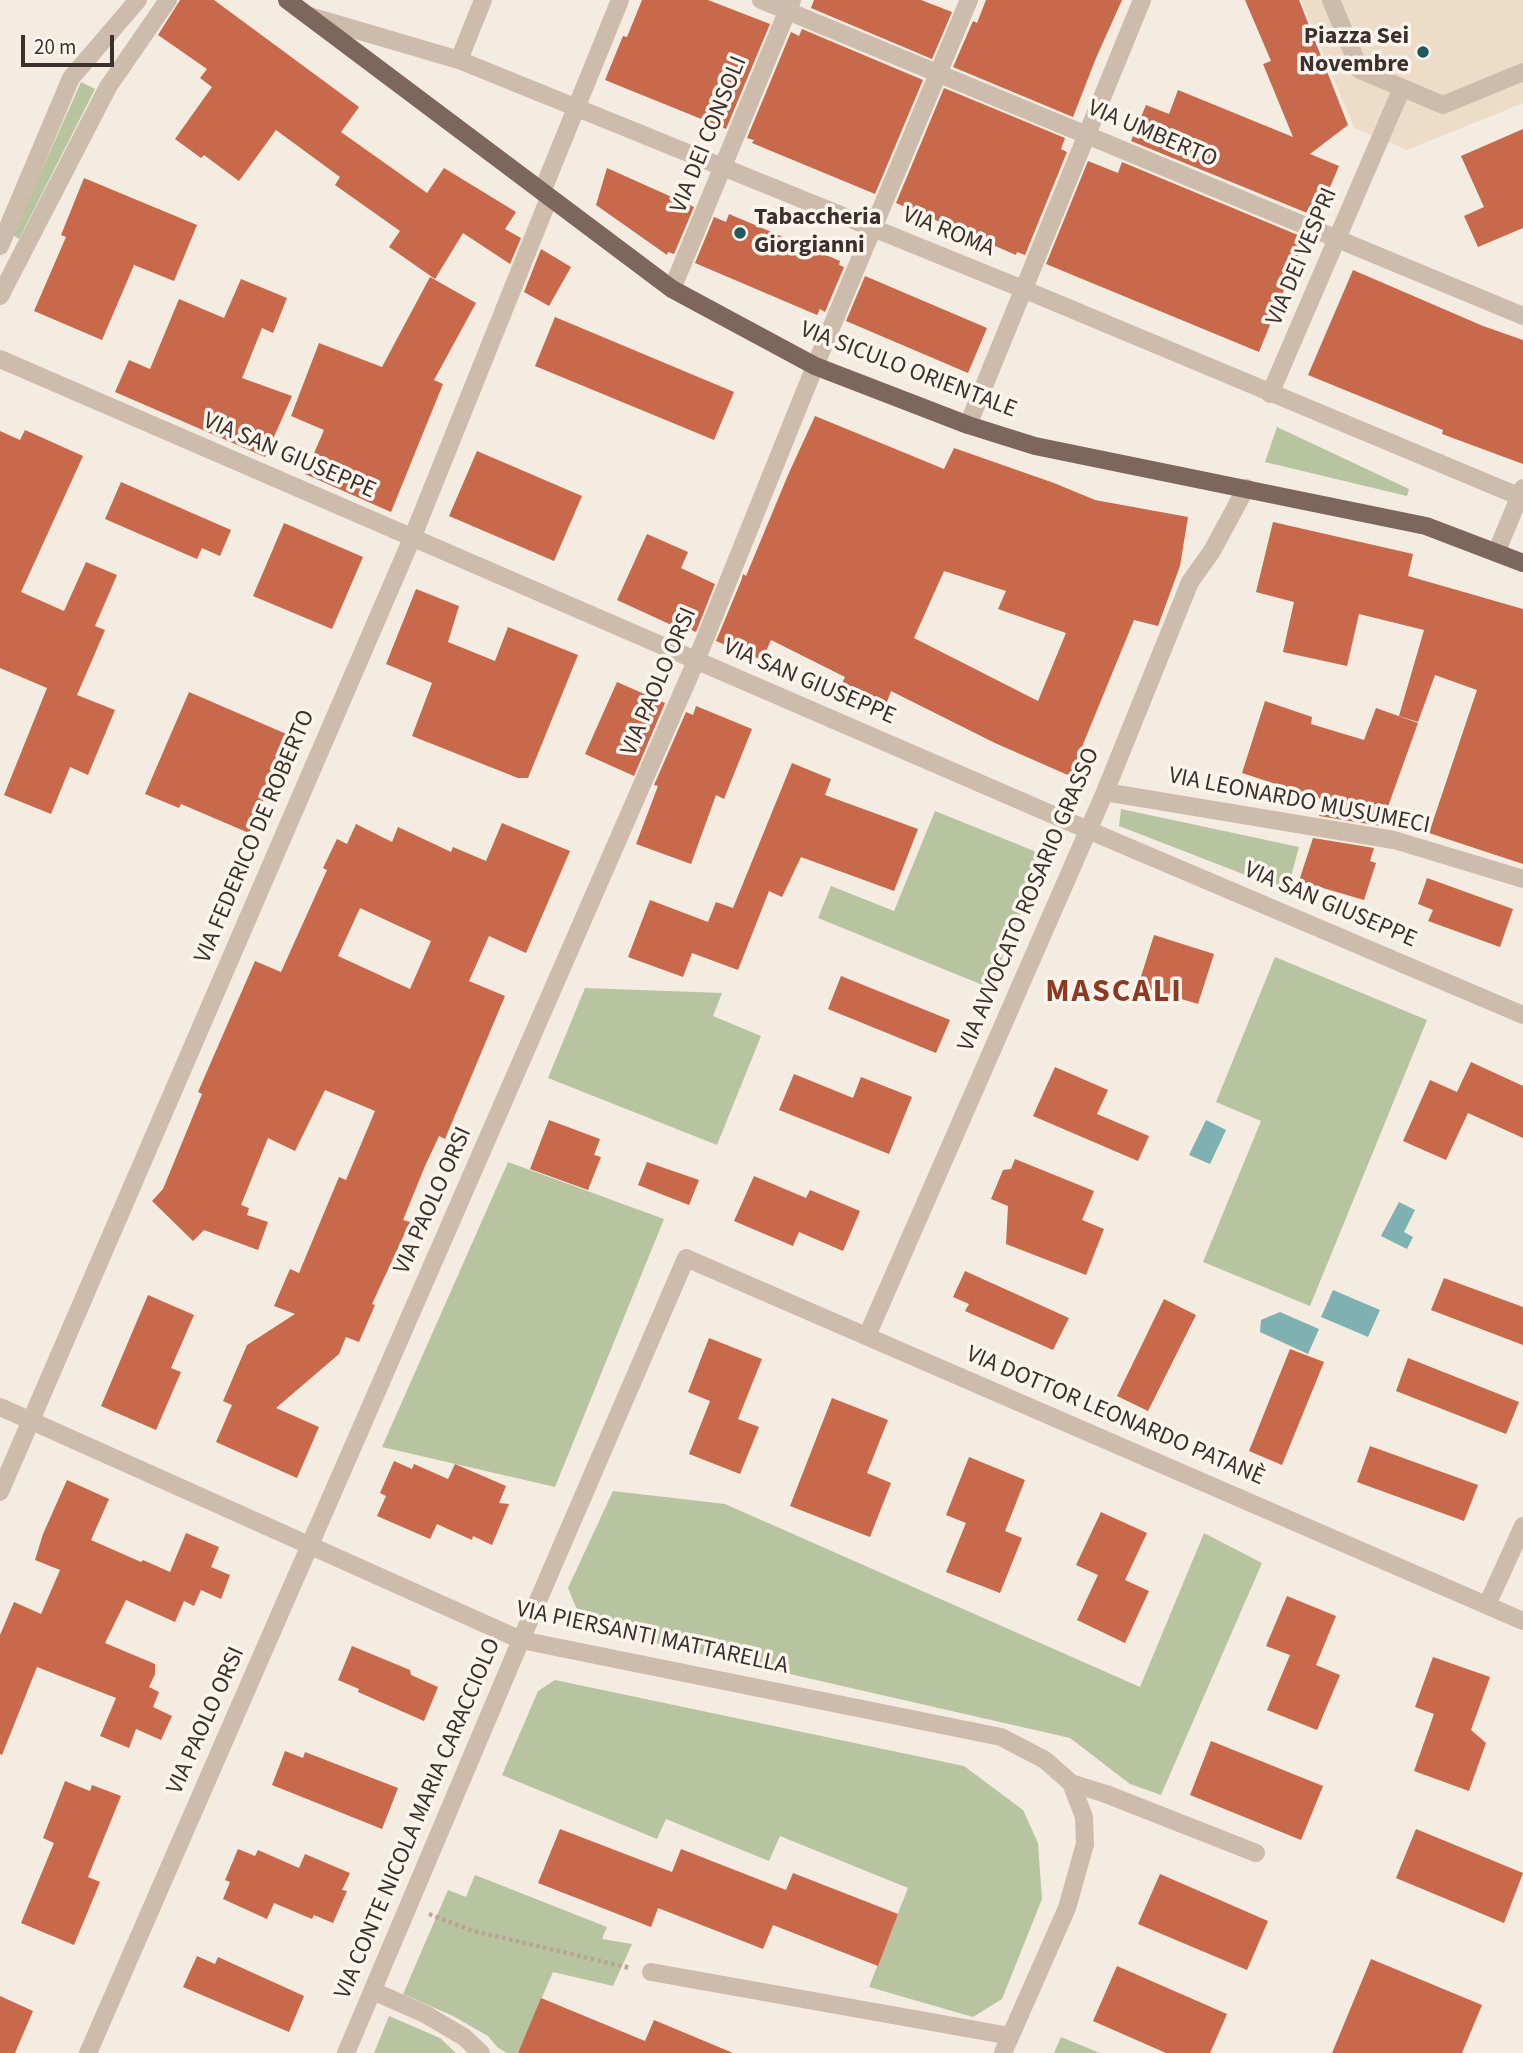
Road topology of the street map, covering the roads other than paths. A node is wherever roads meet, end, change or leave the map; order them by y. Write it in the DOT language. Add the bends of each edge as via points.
graph roads {
  1 [pos="138,0"];
  2 [pos="168,0"];
  3 [pos="286,0"];
  4 [pos="483,0"];
  5 [pos="620,0"];
  6 [pos="761,0"];
  7 [pos="969,0"];
  8 [pos="1142,0"];
  9 [pos="1331,0"];
  10 [pos="790,6"];
  11 [pos="309,16"];
  12 [pos="459,60"];
  13 [pos="1523,72"];
  14 [pos="938,73"];
  15 [pos="1402,88"];
  16 [pos="576,108"];
  17 [pos="1087,134"];
  18 [pos="724,167"];
  19 [pos="546,195"];
  20 [pos="873,229"];
  21 [pos="1337,239"];
  22 [pos="0,246"];
  23 [pos="672,289"];
  24 [pos="1023,289"];
  25 [pos="0,296"];
  26 [pos="1523,316"];
  27 [pos="0,359"];
  28 [pos="815,366"];
  29 [pos="1270,394"];
  30 [pos="968,425"];
  31 [pos="1246,488"];
  32 [pos="1522,494"];
  33 [pos="413,536"];
  34 [pos="1496,553"];
  35 [pos="1523,563"];
  36 [pos="696,661"];
  37 [pos="1105,792"];
  38 [pos="1088,830"];
  39 [pos="1523,879"];
  40 [pos="1523,1015"];
  41 [pos="686,1258"];
  42 [pos="867,1336"];
  43 [pos="0,1407"];
  44 [pos="31,1420"];
  45 [pos="0,1492"];
  46 [pos="1523,1526"];
  47 [pos="310,1545"];
  48 [pos="1487,1605"];
  49 [pos="1523,1621"];
  50 [pos="521,1640"];
  51 [pos="1070,1783"];
  52 [pos="1256,1853"];
  53 [pos="651,1972"];
  54 [pos="373,1991"];
  55 [pos="1007,2045"];
  56 [pos="88,2053"];
  57 [pos="346,2053"];
  58 [pos="481,2053"];
  1 -- 22 [label="street" via="71,78"];
  2 -- 25 [label="street" via="108,87"];
  3 -- 11 [label="main road, VIA SICULO ORIENTALE"];
  4 -- 12 [label="street"];
  5 -- 16 [label="street, VIA FEDERICO DE ROBERTO"];
  6 -- 10 [label="street, VIA UMBERTO"];
  7 -- 14 [label="street, VIA PAOLO ORSI"];
  8 -- 17 [label="street"];
  9 -- 15 [label="street" via="1360,70"];
  10 -- 14 [label="street, VIA UMBERTO"];
  10 -- 18 [label="street, VIA DEI CONSOLI"];
  11 -- 12 [label="street, VIA ROMA"];
  11 -- 19 [label="main road, VIA SICULO ORIENTALE"];
  12 -- 16 [label="street, VIA ROMA"];
  13 -- 15 [label="street" via="1443,105"];
  14 -- 17 [label="street, VIA UMBERTO"];
  14 -- 20 [label="street, VIA PAOLO ORSI"];
  15 -- 21 [label="street, VIA DEI VESPRI"];
  16 -- 18 [label="street, VIA ROMA"];
  16 -- 19 [label="street, VIA FEDERICO DE ROBERTO"];
  17 -- 21 [label="street, VIA UMBERTO"];
  17 -- 24 [label="street"];
  18 -- 20 [label="street, VIA ROMA"];
  18 -- 23 [label="street, VIA DEI CONSOLI"];
  19 -- 23 [label="main road, VIA SICULO ORIENTALE"];
  19 -- 33 [label="street, VIA FEDERICO DE ROBERTO"];
  20 -- 24 [label="street, VIA ROMA"];
  20 -- 28 [label="street, VIA PAOLO ORSI"];
  21 -- 26 [label="street, VIA UMBERTO"];
  21 -- 29 [label="street, VIA DEI VESPRI"];
  23 -- 28 [label="main road, VIA SICULO ORIENTALE"];
  24 -- 29 [label="street, VIA ROMA"];
  24 -- 30 [label="street"];
  27 -- 33 [label="street, VIA SAN GIUSEPPE"];
  28 -- 30 [label="main road, VIA SICULO ORIENTALE"];
  28 -- 36 [label="street, VIA PAOLO ORSI"];
  29 -- 32 [label="street, VIA ROMA"];
  30 -- 31 [label="main road, VIA SICULO ORIENTALE" via="1035,446"];
  31 -- 34 [label="main road, VIA SICULO ORIENTALE" via="1426,526"];
  31 -- 37 [label="street, VIA AVVOCATO ROSARIO GRASSO" via="1190,582"];
  32 -- 34 [label="street"];
  33 -- 36 [label="street, VIA SAN GIUSEPPE"];
  33 -- 44 [label="street, VIA FEDERICO DE ROBERTO"];
  34 -- 35 [label="main road, VIA SICULO ORIENTALE"];
  36 -- 38 [label="street, VIA SAN GIUSEPPE"];
  36 -- 47 [label="street, VIA PAOLO ORSI"];
  37 -- 38 [label="street, VIA AVVOCATO ROSARIO GRASSO"];
  37 -- 39 [label="street, VIA LEONARDO MUSUMECI" via="1394,840"];
  38 -- 40 [label="street, VIA SAN GIUSEPPE"];
  38 -- 42 [label="street, VIA AVVOCATO ROSARIO GRASSO"];
  41 -- 42 [label="street, VIA DOTTOR LEONARDO PATANÈ"];
  41 -- 50 [label="street, VIA CONTE NICOLA MARIA CARACCIOLO"];
  42 -- 48 [label="street, VIA DOTTOR LEONARDO PATANÈ"];
  43 -- 44 [label="street, VIA PIERSANTI MATTARELLA"];
  44 -- 45 [label="street, VIA FEDERICO DE ROBERTO"];
  44 -- 47 [label="street, VIA PIERSANTI MATTARELLA"];
  46 -- 48 [label="street"];
  47 -- 50 [label="street, VIA PIERSANTI MATTARELLA"];
  47 -- 56 [label="street, VIA PAOLO ORSI"];
  48 -- 49 [label="street, VIA DOTTOR LEONARDO PATANÈ"];
  50 -- 51 [label="street, VIA PIERSANTI MATTARELLA" via="1001,1737 1045,1760"];
  50 -- 54 [label="street, VIA CONTE NICOLA MARIA CARACCIOLO"];
  51 -- 52 [label="street"];
  51 -- 55 [label="street" via="1084,1817 1085,1844 1067,1908"];
  53 -- 55 [label="street"];
  54 -- 57 [label="street, VIA CONTE NICOLA MARIA CARACCIOLO"];
  54 -- 58 [label="street" via="425,2014"];
}
